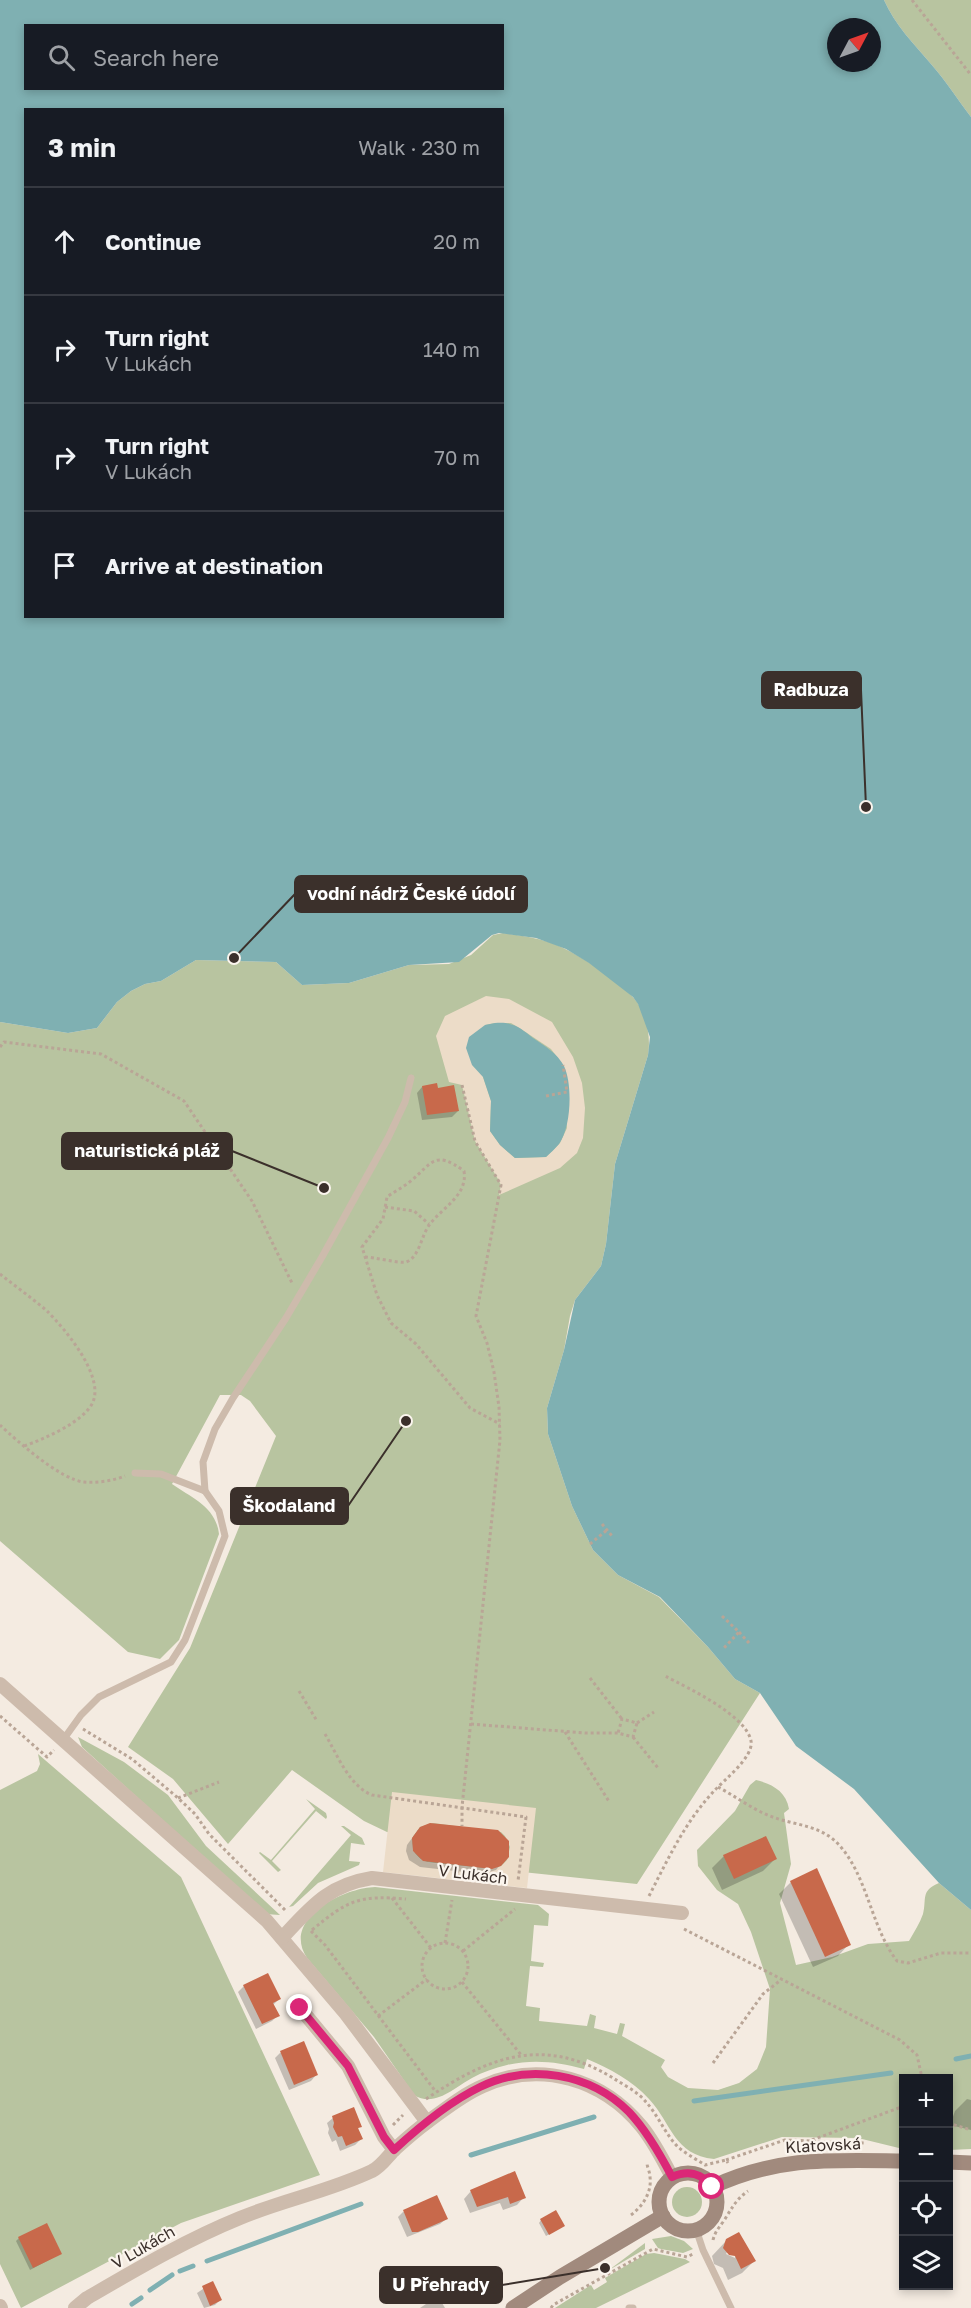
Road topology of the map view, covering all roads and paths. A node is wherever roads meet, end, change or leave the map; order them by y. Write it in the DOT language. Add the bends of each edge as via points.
graph roads {
  1 [pos="912,0"];
  2 [pos="971,75"];
  3 [pos="0,1047"];
  4 [pos="563,1065"];
  5 [pos="411,1078"];
  6 [pos="462,1085"];
  7 [pos="546,1096"];
  8 [pos="385,1207"];
  9 [pos="429,1224"];
  10 [pos="365,1257"];
  11 [pos="0,1274"];
  12 [pos="299,1297"];
  13 [pos="500,1424"];
  14 [pos="0,1425"];
  15 [pos="24,1446"];
  16 [pos="135,1473"];
  17 [pos="205,1491"];
  18 [pos="602,1524"];
  19 [pos="607,1530"];
  20 [pos="612,1536"];
  21 [pos="590,1544"];
  22 [pos="722,1616"];
  23 [pos="739,1632"];
  24 [pos="749,1643"];
  25 [pos="724,1648"];
  26 [pos="666,1676"];
  27 [pos="590,1678"];
  28 [pos="0,1684"];
  29 [pos="299,1691"];
  30 [pos="654,1712"];
  31 [pos="0,1716"];
  32 [pos="622,1719"];
  33 [pos="317,1721"];
  34 [pos="637,1723"];
  35 [pos="74,1724"];
  36 [pos="471,1724"];
  37 [pos="565,1731"];
  38 [pos="618,1733"];
  39 [pos="325,1734"];
  40 [pos="633,1737"];
  41 [pos="63,1740"];
  42 [pos="658,1768"];
  43 [pos="219,1782"];
  44 [pos="718,1787"];
  45 [pos="178,1797"];
  46 [pos="610,1803"];
  47 [pos="462,1808"];
  48 [pos="462,1826"];
  49 [pos="459,1866"];
  50 [pos="518,1883"];
  51 [pos="453,1889"];
  52 [pos="392,1898"];
  53 [pos="416,1900"];
  54 [pos="505,1907"];
  55 [pos="642,1908"];
  56 [pos="679,1919"];
  57 [pos="298,1921"];
  58 [pos="310,1931"];
  59 [pos="282,1938"];
  60 [pos="445,1943"];
  61 [pos="431,1948"];
  62 [pos="463,1951"];
  63 [pos="971,1953"];
  64 [pos="427,1979"];
  65 [pos="782,1979"];
  66 [pos="462,1982"];
  67 [pos="300,2008"];
  68 [pos="377,2016"];
  69 [pos="522,2056"];
  70 [pos="714,2063"];
  71 [pos="921,2074"];
  72 [pos="436,2092"];
  73 [pos="414,2106"];
  74 [pos="899,2108"];
  75 [pos="427,2122"];
  76 [pos="953,2125"];
  77 [pos="971,2130"];
  78 [pos="384,2137"];
  79 [pos="810,2141"];
  80 [pos="677,2146"];
  81 [pos="394,2150"];
  82 [pos="660,2155"];
  83 [pos="899,2162"];
  84 [pos="953,2162"];
  85 [pos="971,2163"];
  86 [pos="672,2177"];
  87 [pos="735,2177"];
  88 [pos="712,2187"];
  89 [pos="663,2216"];
  90 [pos="622,2221"];
  91 [pos="696,2229"];
  92 [pos="703,2250"];
  93 [pos="75,2308"];
  94 [pos="514,2308"];
  95 [pos="551,2308"];
  96 [pos="731,2308"];
  1 -- 2 [label="path"];
  3 -- 12 [label="path" via="4,1042 101,1054 184,1101 252,1201"];
  4 -- 7 [label="path" via="567,1092"];
  5 -- 12 [label="lane" via="388,1138"];
  6 -- 13 [label="path" via="475,1141 501,1185 476,1316 494,1371"];
  8 -- 9 [label="path" via="414,1211"];
  8 -- 9 [label="path" via="387,1197 405,1186 429,1162 439,1159 456,1165 464,1171 463,1185 455,1199"];
  8 -- 10 [label="path" via="382,1219 362,1247"];
  9 -- 10 [label="path" via="409,1261 401,1264"];
  10 -- 13 [label="path" via="376,1295 391,1323 416,1344 470,1408"];
  11 -- 15 [label="path" via="46,1311 75,1344 90,1370 95,1390 87,1411"];
  12 -- 17 [label="lane" via="215,1429 203,1462"];
  13 -- 36 [label="path"];
  14 -- 15 [label="path"];
  15 -- 16 [label="path" via="46,1465 81,1482 111,1481"];
  16 -- 17 [label="lane" via="161,1474"];
  17 -- 35 [label="lane" via="219,1511 225,1536 185,1640 171,1662 99,1697"];
  18 -- 19 [label="path"];
  19 -- 20 [label="path"];
  19 -- 21 [label="path"];
  22 -- 23 [label="path"];
  23 -- 24 [label="path"];
  23 -- 25 [label="path"];
  26 -- 44 [label="path" via="712,1701 747,1731 752,1743 749,1755"];
  27 -- 32 [label="path"];
  28 -- 41 [label="street"];
  29 -- 33 [label="path"];
  30 -- 34 [label="path"];
  31 -- 41 [label="path" via="47,1757"];
  32 -- 34 [label="path"];
  32 -- 38 [label="path"];
  34 -- 40 [label="path"];
  35 -- 41 [label="lane"];
  35 -- 45 [label="path" via="132,1759"];
  36 -- 37 [label="path"];
  36 -- 47 [label="path"];
  37 -- 38 [label="path"];
  37 -- 46 [label="path"];
  38 -- 40 [label="path"];
  39 -- 47 [label="path" via="353,1781 365,1792"];
  40 -- 42 [label="path"];
  41 -- 59 [label="street"];
  43 -- 45 [label="path"];
  44 -- 55 [label="path" via="684,1829"];
  44 -- 63 [label="path" via="770,1816 818,1828 840,1846 897,1960 908,1963 941,1953"];
  45 -- 57 [label="path" via="209,1834"];
  47 -- 48 [label="path"];
  47 -- 50 [label="path" via="526,1817"];
  49 -- 51 [label="path"];
  51 -- 55 [label="street, V Lukách"];
  51 -- 57 [label="street, V Lukách" via="372,1878 358,1880 329,1892"];
  51 -- 60 [label="path"];
  52 -- 53 [label="path"];
  52 -- 58 [label="path" via="376,1896 345,1905"];
  52 -- 61 [label="path"];
  54 -- 62 [label="path" via="515,1908"];
  55 -- 56 [label="street, V Lukách"];
  56 -- 65 [label="path"];
  57 -- 58 [label="path"];
  57 -- 59 [label="street, V Lukách"];
  58 -- 68 [label="path" via="325,1945"];
  59 -- 73 [label="street" via="353,2023"];
  60 -- 61 [label="path"];
  60 -- 62 [label="path"];
  61 -- 64 [label="path" via="423,1959"];
  62 -- 66 [label="path" via="468,1963"];
  64 -- 66 [label="path" via="444,1989"];
  64 -- 68 [label="path"];
  65 -- 70 [label="path" via="763,1994"];
  65 -- 71 [label="path" via="900,2040 917,2055"];
  66 -- 69 [label="path"];
  67 -- 78 [label="street" via="348,2066"];
  68 -- 72 [label="path"];
  69 -- 72 [label="path" via="481,2066"];
  69 -- 80 [label="path" via="570,2059 608,2075 646,2101"];
  72 -- 73 [label="path"];
  73 -- 75 [label="street"];
  73 -- 78 [label="path"];
  74 -- 79 [label="path"];
  75 -- 81 [label="street, V Lukách"];
  75 -- 82 [label="street, V Lukách" via="492,2082 523,2075 556,2075 611,2097 628,2111"];
  76 -- 77 [label="path"];
  78 -- 81 [label="street"];
  80 -- 82 [label="path"];
  80 -- 87 [label="path" via="705,2165 726,2160"];
  81 -- 93 [label="street, V Lukách" via="375,2170 188,2240"];
  82 -- 86 [label="street, V Lukách"];
  82 -- 90 [label="path" via="646,2164 650,2176 647,2197"];
  83 -- 87 [label="main road, Klatovská" via="798,2162"];
  84 -- 85 [label="main road"];
  86 -- 88 [label="main road" via="694,2174 705,2178"];
  86 -- 89 [label="main road" via="660,2194"];
  87 -- 88 [label="main road, Klatovská"];
  87 -- 92 [label="path" via="744,2194 735,2200 716,2229 714,2245"];
  88 -- 91 [label="main road" via="715,2211 708,2222"];
  89 -- 91 [label="main road" via="677,2229"];
  89 -- 94 [label="main road"];
  91 -- 92 [label="lane"];
  92 -- 95 [label="path" via="687,2257 653,2249"];
  92 -- 96 [label="lane"];
}
